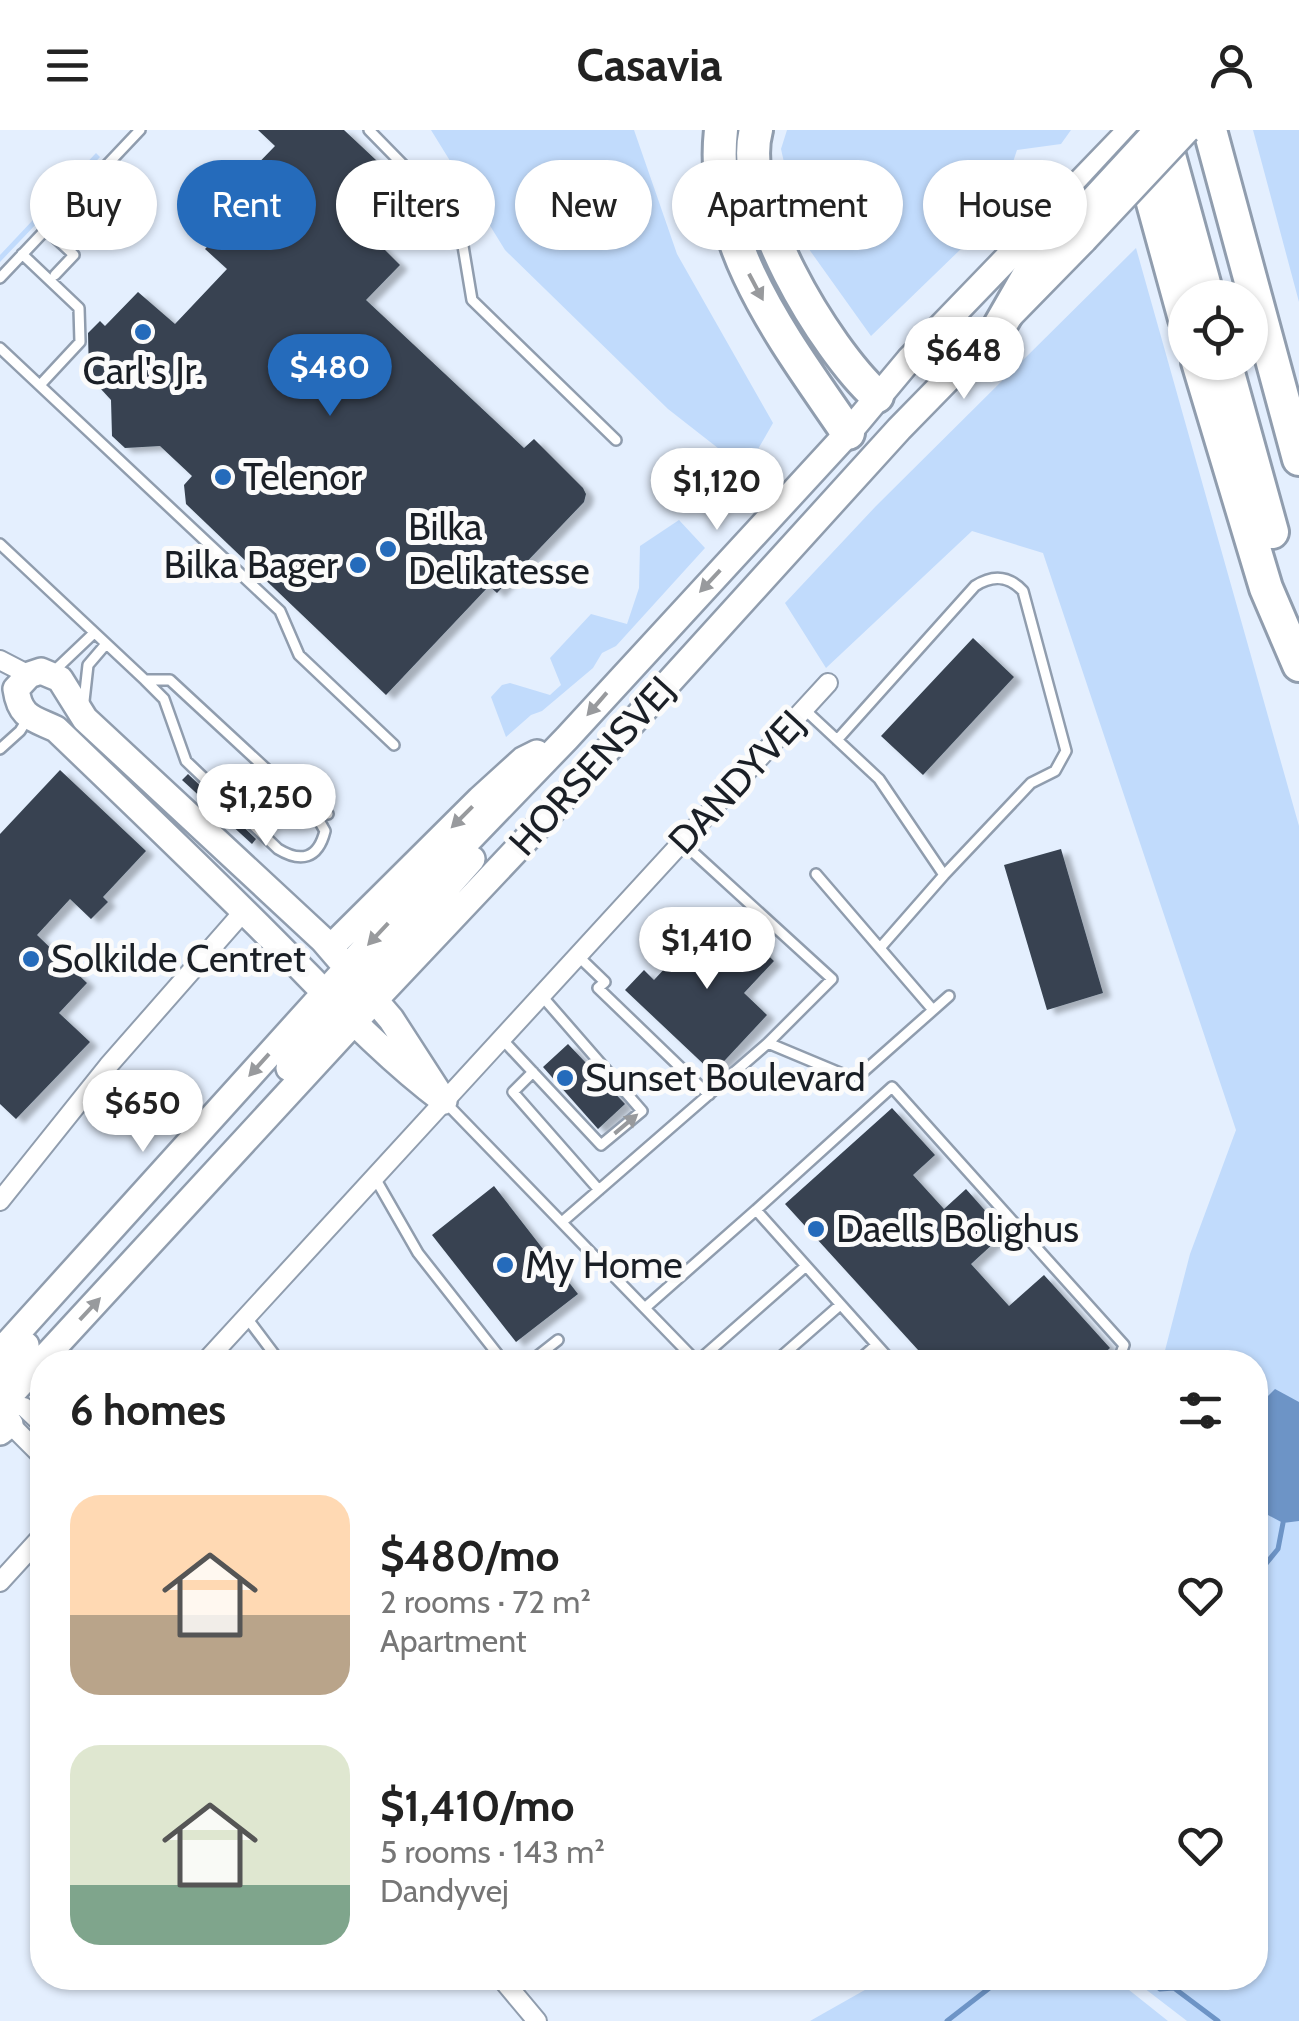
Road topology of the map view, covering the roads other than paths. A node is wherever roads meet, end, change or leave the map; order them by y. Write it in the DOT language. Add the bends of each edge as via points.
graph roads {
  1 [pos="140,130"];
  2 [pos="368,130"];
  3 [pos="720,130"];
  4 [pos="756,130"];
  5 [pos="1132,130"];
  6 [pos="1162,130"];
  7 [pos="1187,130"];
  8 [pos="1210,130"];
  9 [pos="112,160"];
  10 [pos="1087,202"];
  11 [pos="1087,208"];
  12 [pos="1087,211"];
  13 [pos="30,246"];
  14 [pos="69,250"];
  15 [pos="1042,250"];
  16 [pos="1049,250"];
  17 [pos="22,254"];
  18 [pos="55,275"];
  19 [pos="0,278"];
  20 [pos="1174,280"];
  21 [pos="1203,280"];
  22 [pos="998,328"];
  23 [pos="0,348"];
  24 [pos="1203,380"];
  25 [pos="1231,380"];
  26 [pos="40,385"];
  27 [pos="877,396"];
  28 [pos="899,429"];
  29 [pos="859,434"];
  30 [pos="616,440"];
  31 [pos="1299,459"];
  32 [pos="0,544"];
  33 [pos="736,607"];
  34 [pos="94,633"];
  35 [pos="1299,641"];
  36 [pos="106,644"];
  37 [pos="0,660"];
  38 [pos="1299,665"];
  39 [pos="24,678"];
  40 [pos="145,680"];
  41 [pos="828,684"];
  42 [pos="804,709"];
  43 [pos="28,718"];
  44 [pos="85,719"];
  45 [pos="567,738"];
  46 [pos="837,740"];
  47 [pos="394,745"];
  48 [pos="0,749"];
  49 [pos="316,814"];
  50 [pos="328,814"];
  51 [pos="682,842"];
  52 [pos="816,874"];
  53 [pos="944,875"];
  54 [pos="244,911"];
  55 [pos="880,948"];
  56 [pos="578,956"];
  57 [pos="354,974"];
  58 [pos="541,995"];
  59 [pos="949,996"];
  60 [pos="330,998"];
  61 [pos="933,1010"];
  62 [pos="354,1022"];
  63 [pos="501,1038"];
  64 [pos="768,1044"];
  65 [pos="533,1072"];
  66 [pos="709,1095"];
  67 [pos="444,1101"];
  68 [pos="222,1166"];
  69 [pos="375,1177"];
  70 [pos="150,1189"];
  71 [pos="599,1190"];
  72 [pos="0,1201"];
  73 [pos="756,1210"];
  74 [pos="562,1222"];
  75 [pos="806,1266"];
  76 [pos="840,1305"];
  77 [pos="646,1307"];
  78 [pos="246,1318"];
  79 [pos="558,1340"];
  80 [pos="876,1345"];
  81 [pos="53,1350"];
  82 [pos="215,1350"];
  83 [pos="271,1350"];
  84 [pos="494,1350"];
  85 [pos="545,1350"];
  86 [pos="686,1350"];
  87 [pos="711,1350"];
  88 [pos="789,1350"];
  89 [pos="870,1350"];
  90 [pos="881,1350"];
  91 [pos="1122,1350"];
  92 [pos="0,1352"];
  93 [pos="30,1375"];
  94 [pos="2,1405"];
  95 [pos="30,1413"];
  96 [pos="30,1441"];
  97 [pos="30,1549"];
  98 [pos="0,1582"];
  99 [pos="510,1990"];
  100 [pos="537,2021"];
  1 -- 9 [label="lane"];
  2 -- 30 [label="lane" via="459,222 472,300"];
  3 -- 29 [label="highway, one-way" via="721,196 740,256 760,296"];
  4 -- 27 [label="highway" via="756,188 769,230 845,360"];
  5 -- 10 [label="main road, HORSENSVEJ"];
  5 -- 20 [label="highway"];
  6 -- 11 [label="highway, bridge"];
  6 -- 21 [label="highway"];
  7 -- 12 [label="main road, HORSENSVEJ, bridge"];
  8 -- 31 [label="highway"];
  13 -- 17 [label="lane"];
  14 -- 18 [label="lane" via="74,255"];
  15 -- 27 [label="main road, HORSENSVEJ"];
  16 -- 22 [label="highway"];
  17 -- 19 [label="lane"];
  17 -- 26 [label="lane" via="80,308 80,342"];
  22 -- 28 [label="main road, HORSENSVEJ"];
  23 -- 26 [label="lane"];
  24 -- 38 [label="highway" via="1266,588"];
  25 -- 35 [label="highway"];
  26 -- 47 [label="lane" via="280,612 299,655"];
  27 -- 29 [label="main road, HORSENSVEJ"];
  28 -- 29 [label="main road"];
  28 -- 33 [label="main road, HORSENSVEJ"];
  29 -- 33 [label="main road" via="854,457 750,572"];
  29 -- 45 [label="main road, HORSENSVEJ, one-way"];
  32 -- 34 [label="lane"];
  33 -- 57 [label="main road, HORSENSVEJ" via="523,844"];
  34 -- 36 [label="lane"];
  34 -- 39 [label="lane"];
  36 -- 40 [label="lane"];
  36 -- 44 [label="lane" via="84,679"];
  37 -- 39 [label="street"];
  39 -- 43 [label="main road" via="20,709"];
  39 -- 44 [label="main road" via="68,689"];
  40 -- 49 [label="lane" via="170,680"];
  40 -- 49 [label="lane" via="164,699 186,761 278,849 293,858 317,848 325,831"];
  41 -- 42 [label="street, DANDYVEJ"];
  42 -- 46 [label="lane"];
  42 -- 51 [label="street, DANDYVEJ"];
  43 -- 48 [label="lane"];
  43 -- 54 [label="main road" via="56,729"];
  44 -- 57 [label="main road"];
  45 -- 57 [label="main road, HORSENSVEJ, one-way"];
  45 -- 57 [label="main road, one-way" via="523,760"];
  46 -- 53 [label="lane" via="879,779"];
  46 -- 53 [label="lane" via="975,586 988,578 1015,582 1066,751 1055,771 1031,783"];
  49 -- 50 [label="lane"];
  51 -- 56 [label="street, DANDYVEJ"];
  51 -- 64 [label="lane" via="832,979"];
  52 -- 55 [label="lane"];
  53 -- 55 [label="lane"];
  54 -- 60 [label="main road"];
  54 -- 72 [label="street"];
  55 -- 61 [label="lane"];
  56 -- 58 [label="street, DANDYVEJ"];
  56 -- 66 [label="lane" via="605,982 598,988"];
  57 -- 60 [label="main road, HORSENSVEJ"];
  57 -- 62 [label="main road, HORSENSVEJ"];
  57 -- 67 [label="main road"];
  58 -- 63 [label="street, DANDYVEJ"];
  65 -- 58 [label="lane, one-way" via="601,1145 642,1111"];
  59 -- 61 [label="lane"];
  60 -- 62 [label="main road"];
  60 -- 68 [label="main road" via="318,1034 246,1116"];
  60 -- 70 [label="main road, HORSENSVEJ, one-way"];
  61 -- 64 [label="lane" via="862,1073 847,1076"];
  62 -- 67 [label="main road"];
  62 -- 68 [label="main road, HORSENSVEJ"];
  63 -- 65 [label="lane"];
  63 -- 67 [label="street, DANDYVEJ"];
  64 -- 66 [label="lane"];
  65 -- 71 [label="lane" via="514,1092"];
  66 -- 71 [label="lane"];
  67 -- 69 [label="street, DANDYVEJ"];
  67 -- 74 [label="lane"];
  81 -- 68 [label="main road, HORSENSVEJ, one-way"];
  69 -- 78 [label="street, DANDYVEJ"];
  69 -- 84 [label="lane" via="418,1254"];
  70 -- 92 [label="main road, HORSENSVEJ"];
  70 -- 94 [label="main road" via="122,1241 12,1360"];
  71 -- 74 [label="lane"];
  73 -- 75 [label="lane"];
  73 -- 77 [label="lane"];
  73 -- 91 [label="lane" via="892,1086 1124,1344"];
  74 -- 77 [label="lane"];
  75 -- 76 [label="lane"];
  75 -- 87 [label="lane"];
  76 -- 80 [label="lane"];
  76 -- 88 [label="lane"];
  77 -- 86 [label="lane"];
  78 -- 82 [label="street, DANDYVEJ"];
  78 -- 83 [label="lane"];
  79 -- 85 [label="lane"];
  80 -- 89 [label="lane"];
  80 -- 90 [label="lane"];
  94 -- 93 [label="main road, HORSENSVEJ, one-way"];
  94 -- 95 [label="street"];
  94 -- 96 [label="street"];
  97 -- 98 [label="street"];
  99 -- 100 [label="street"];
}
